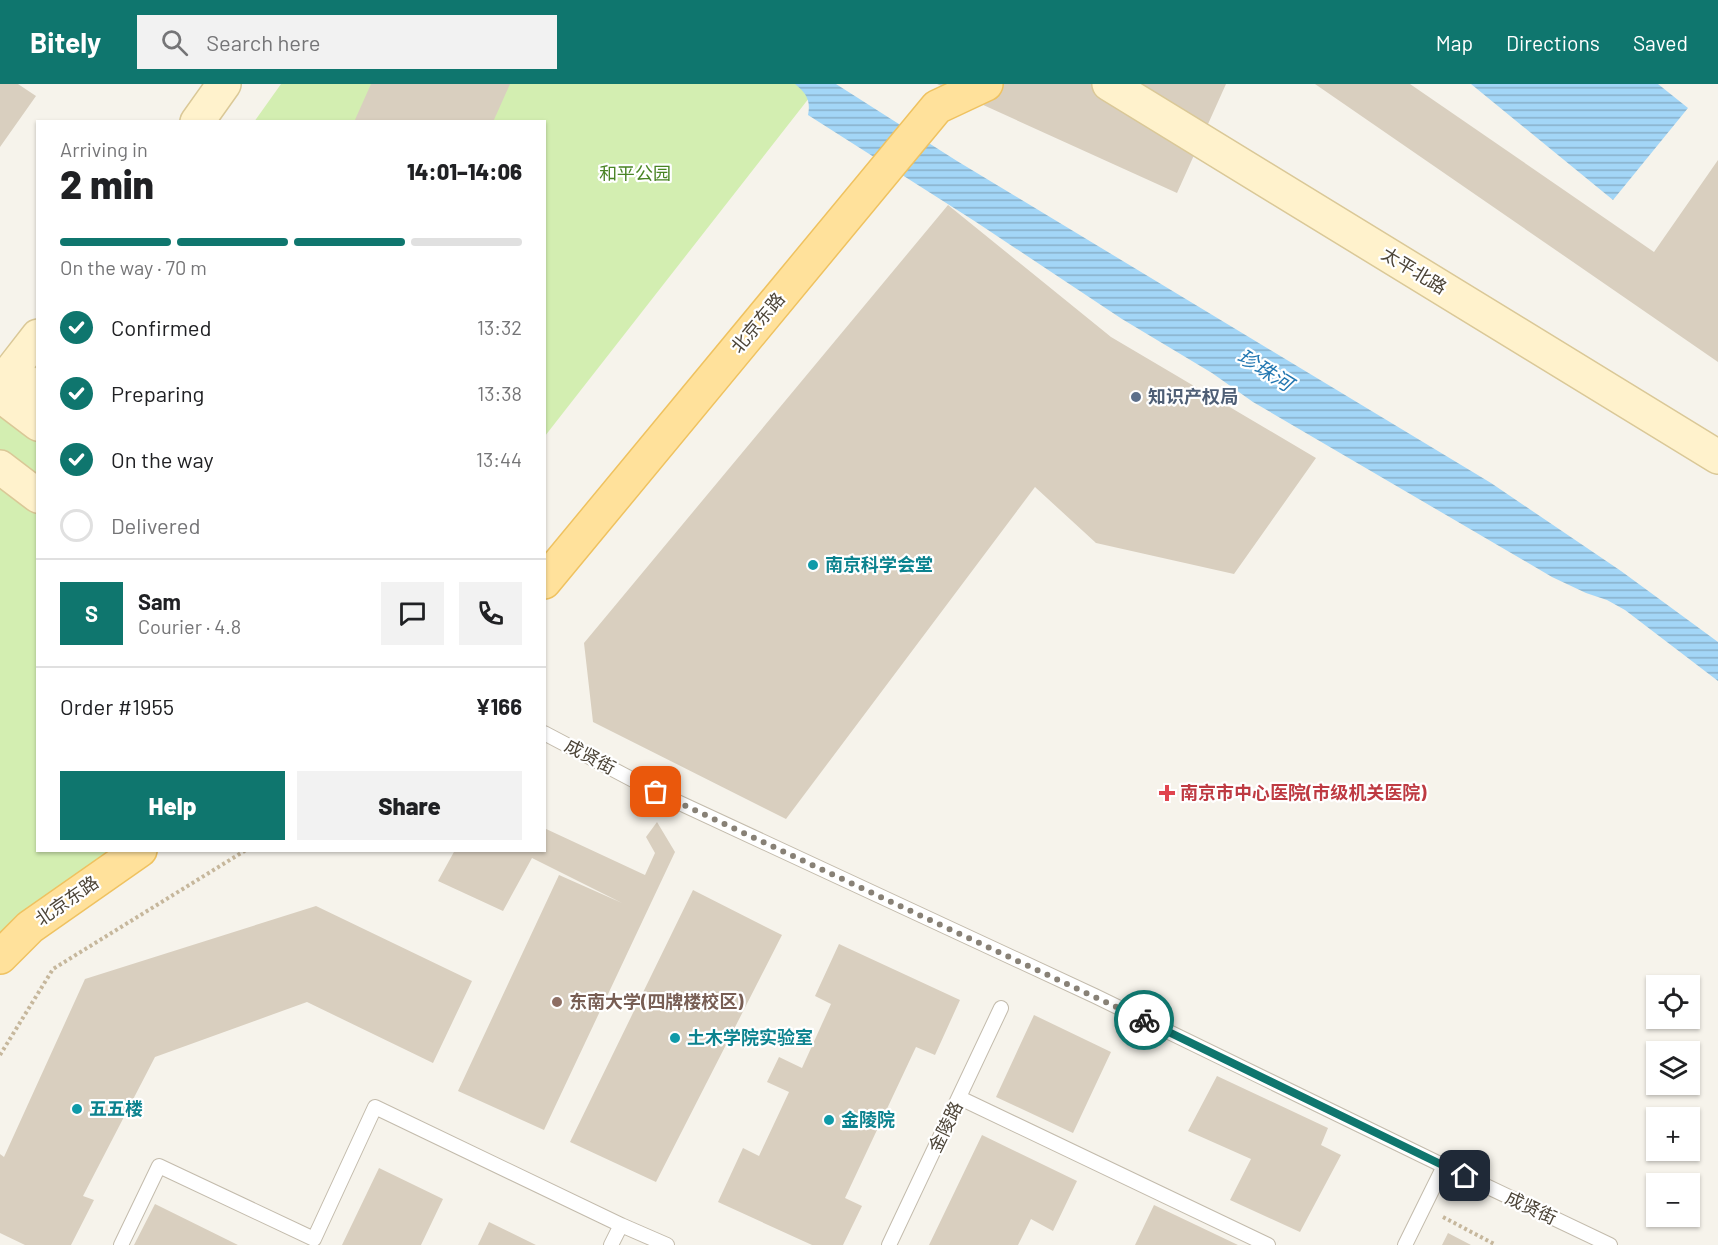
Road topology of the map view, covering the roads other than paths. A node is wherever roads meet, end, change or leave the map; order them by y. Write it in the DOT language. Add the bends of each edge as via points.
graph roads {
  1 [pos="224,84"];
  2 [pos="986,84"];
  3 [pos="1109,84"];
  4 [pos="197,120"];
  5 [pos="36,339"];
  6 [pos="8,380"];
  7 [pos="36,389"];
  8 [pos="36,421"];
  9 [pos="1718,457"];
  10 [pos="0,467"];
  11 [pos="36,494"];
  12 [pos="546,580"];
  13 [pos="546,734"];
  14 [pos="137,852"];
  15 [pos="0,957"];
  16 [pos="1001,1008"];
  17 [pos="960,1098"];
  18 [pos="1444,1166"];
  19 [pos="621,1225"];
  20 [pos="121,1245"];
  21 [pos="611,1245"];
  22 [pos="667,1245"];
  23 [pos="889,1245"];
  24 [pos="1268,1245"];
  25 [pos="1405,1245"];
  26 [pos="1610,1245"];
  1 -- 4 [label="main road"];
  2 -- 12 [label="main road, 北京东路" via="937,107"];
  3 -- 9 [label="main road, 太平北路"];
  5 -- 6 [label="main road"];
  6 -- 7 [label="main road"];
  6 -- 8 [label="main road"];
  10 -- 11 [label="main road"];
  13 -- 18 [label="lane, 成贤街" via="656,792 1095,996"];
  14 -- 15 [label="main road, 北京东路" via="30,927"];
  16 -- 17 [label="lane, 金陵路"];
  17 -- 23 [label="lane, 金陵路"];
  17 -- 24 [label="lane"];
  18 -- 25 [label="lane"];
  18 -- 26 [label="lane, 成贤街"];
  19 -- 20 [label="lane" via="375,1107 314,1239 159,1166"];
  19 -- 21 [label="lane"];
  19 -- 22 [label="lane"];
}
